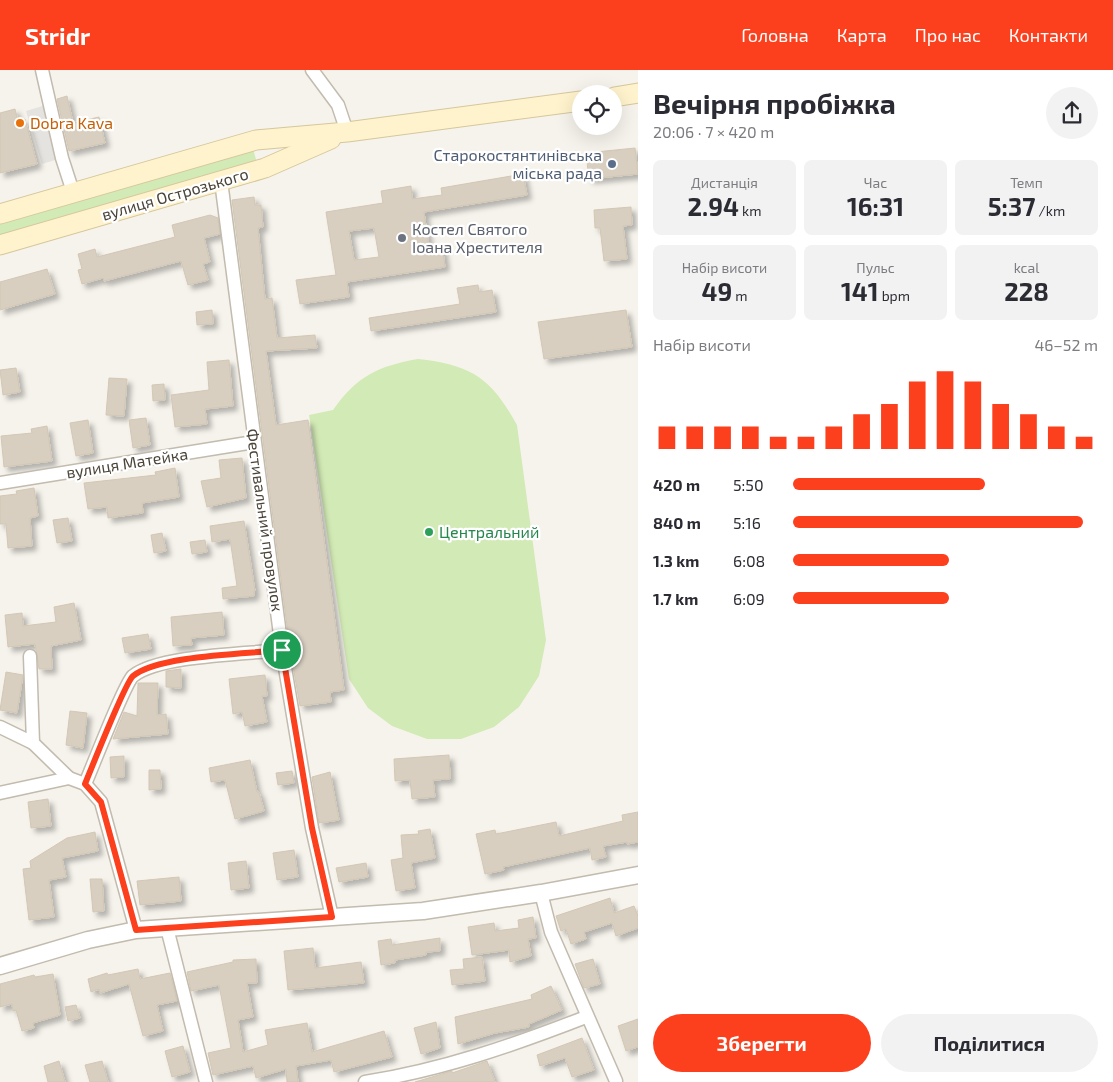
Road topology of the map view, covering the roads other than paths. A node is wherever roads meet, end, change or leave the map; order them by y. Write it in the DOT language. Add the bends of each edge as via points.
graph roads {
  1 [pos="42,70"];
  2 [pos="312,70"];
  3 [pos="638,93"];
  4 [pos="622,96"];
  5 [pos="572,102"];
  6 [pos="347,132"];
  7 [pos="256,140"];
  8 [pos="265,168"];
  9 [pos="221,181"];
  10 [pos="73,192"];
  11 [pos="0,214"];
  12 [pos="0,245"];
  13 [pos="254,442"];
  14 [pos="0,483"];
  15 [pos="282,650"];
  16 [pos="30,656"];
  17 [pos="0,727"];
  18 [pos="33,744"];
  19 [pos="69,778"];
  20 [pos="85,784"];
  21 [pos="0,793"];
  22 [pos="638,874"];
  23 [pos="541,893"];
  24 [pos="332,917"];
  25 [pos="167,928"];
  26 [pos="136,930"];
  27 [pos="0,966"];
  28 [pos="586,1016"];
  29 [pos="616,1081"];
  30 [pos="206,1082"];
  31 [pos="365,1082"];
  1 -- 10 [label="street"];
  2 -- 6 [label="street" via="338,105"];
  3 -- 4 [label="main road"];
  5 -- 6 [label="main road, вулиця Острозького"];
  6 -- 7 [label="main road, вулиця Острозького"];
  6 -- 8 [label="main road, вулиця Острозького"];
  7 -- 8 [label="main road" via="267,152"];
  7 -- 10 [label="main road, вулиця Острозького"];
  8 -- 9 [label="main road, вулиця Острозького"];
  9 -- 12 [label="main road, вулиця Острозького"];
  9 -- 13 [label="street, Фестивальний провулок"];
  10 -- 11 [label="main road, вулиця Острозького"];
  13 -- 14 [label="street, вулиця Матейка"];
  13 -- 15 [label="street, Фестивальний провулок"];
  15 -- 20 [label="street" via="181,661 149,667 132,678"];
  15 -- 24 [label="street, Фестивальний провулок" via="312,828"];
  16 -- 18 [label="street"];
  17 -- 18 [label="street"];
  18 -- 19 [label="street"];
  19 -- 20 [label="street"];
  19 -- 21 [label="street"];
  20 -- 26 [label="street" via="101,802"];
  22 -- 23 [label="street"];
  23 -- 24 [label="street" via="423,911"];
  23 -- 28 [label="street" via="551,932"];
  24 -- 25 [label="street"];
  25 -- 26 [label="street"];
  25 -- 30 [label="street"];
  26 -- 27 [label="street" via="88,940"];
  28 -- 29 [label="street"];
  28 -- 31 [label="street" via="455,1063"];
}
